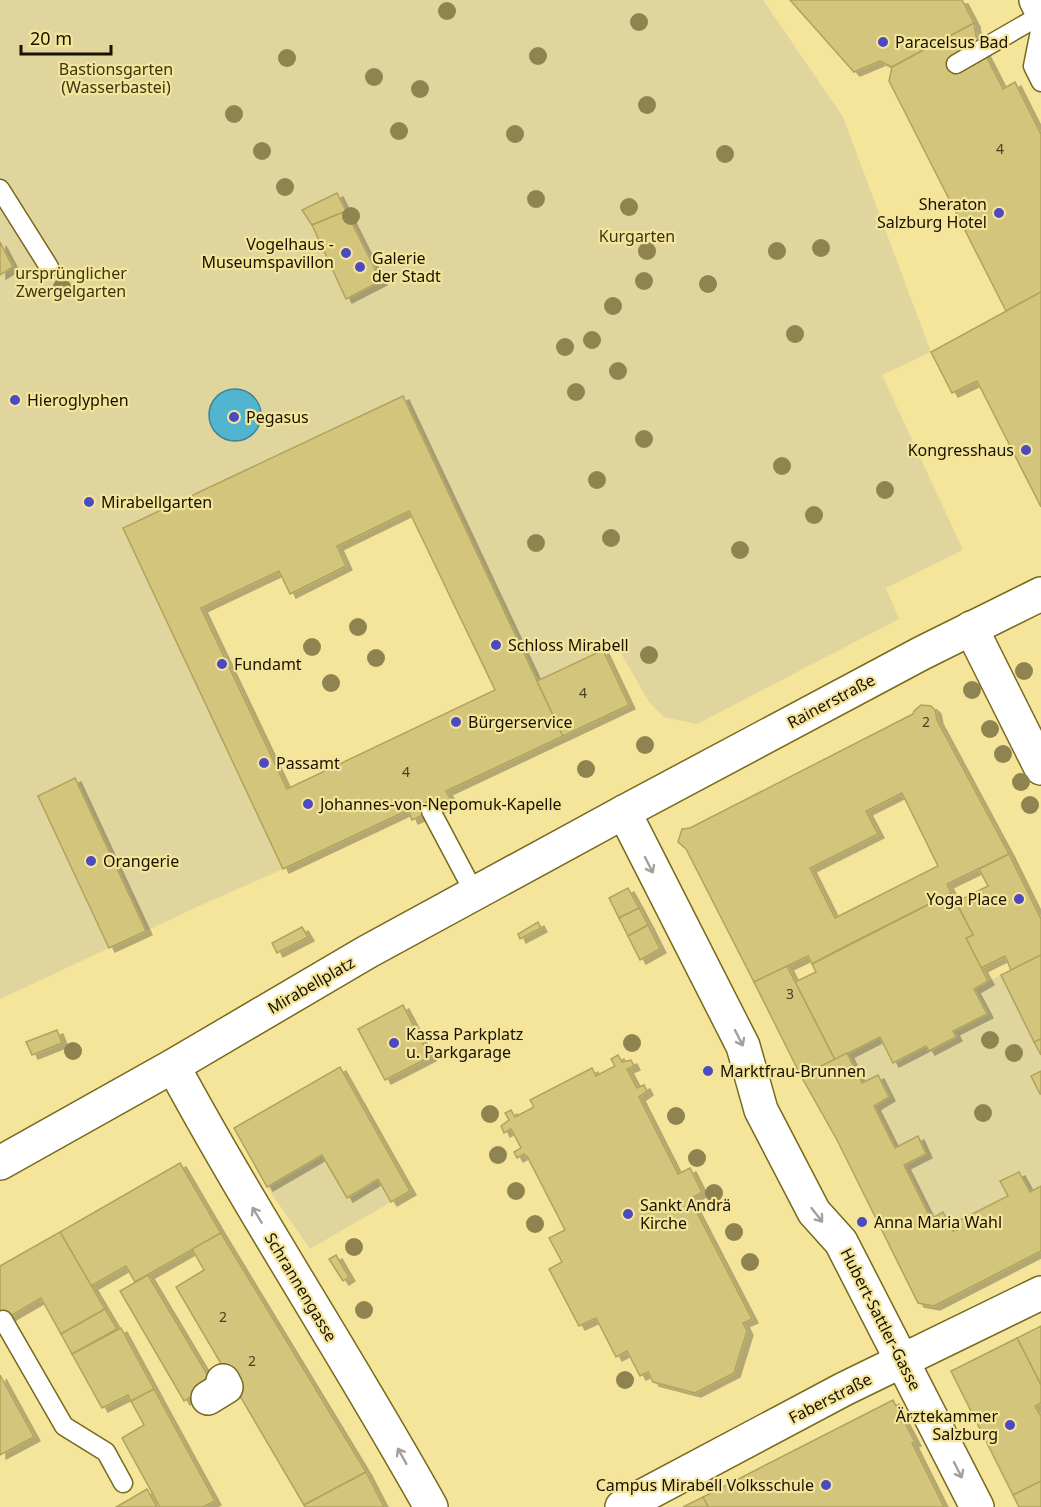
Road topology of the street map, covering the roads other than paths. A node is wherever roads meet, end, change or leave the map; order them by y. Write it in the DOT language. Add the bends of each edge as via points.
graph roads {
  1 [pos="1036,0"];
  2 [pos="1041,10"];
  3 [pos="1041,15"];
  4 [pos="1041,26"];
  5 [pos="956,64"];
  6 [pos="1041,82"];
  7 [pos="0,189"];
  8 [pos="49,267"];
  9 [pos="1041,594"];
  10 [pos="971,628"];
  11 [pos="1041,768"];
  12 [pos="431,812"];
  13 [pos="624,812"];
  14 [pos="475,894"];
  15 [pos="173,1066"];
  16 [pos="0,1163"];
  17 [pos="1041,1293"];
  18 [pos="3,1320"];
  19 [pos="902,1362"];
  20 [pos="123,1483"];
  21 [pos="431,1507"];
  22 [pos="622,1507"];
  23 [pos="977,1507"];
  1 -- 2 [label="street"];
  3 -- 5 [label="lane"];
  4 -- 6 [label="lane" via="1033,66"];
  7 -- 8 [label="lane"];
  9 -- 10 [label="street, Rainerstraße"];
  10 -- 11 [label="street"];
  10 -- 13 [label="street, Rainerstraße"];
  12 -- 14 [label="lane"];
  13 -- 14 [label="street, Mirabellplatz"];
  13 -- 19 [label="street, Hubert-Sattler-Gasse, one-way" via="743,1046 761,1110 814,1212 841,1242"];
  14 -- 15 [label="street, Mirabellplatz" via="367,952"];
  15 -- 16 [label="street, Mirabellplatz"];
  21 -- 15 [label="street, Schrannengasse, one-way" via="212,1139"];
  17 -- 19 [label="street, Faberstraße"];
  18 -- 20 [label="lane" via="64,1426 106,1452"];
  19 -- 22 [label="street, Faberstraße"];
  19 -- 23 [label="street, Hubert-Sattler-Gasse, one-way"];
}
